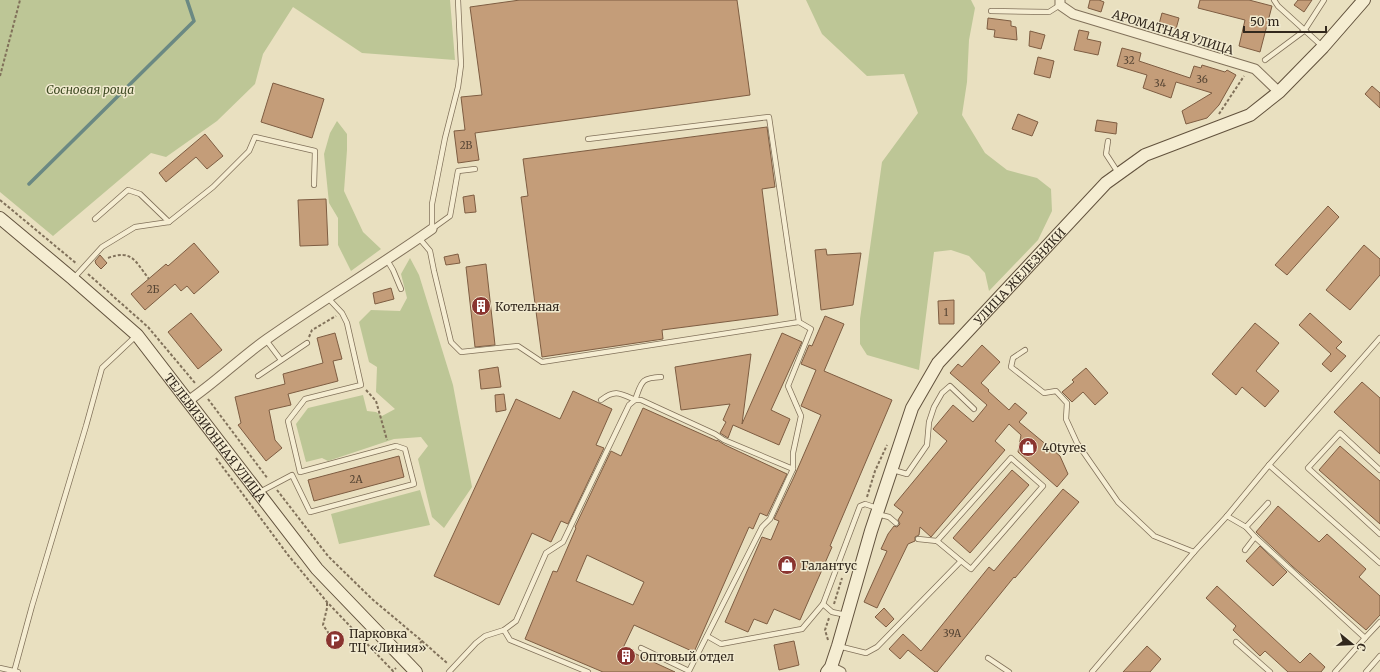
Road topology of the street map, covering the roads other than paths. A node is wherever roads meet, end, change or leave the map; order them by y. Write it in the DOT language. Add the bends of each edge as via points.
graph roads {
  1 [pos="458,0"];
  2 [pos="1274,0"];
  3 [pos="1324,0"];
  4 [pos="1364,0"];
  5 [pos="1060,2"];
  6 [pos="990,11"];
  7 [pos="1304,31"];
  8 [pos="1323,47"];
  9 [pos="1265,60"];
  10 [pos="1279,92"];
  11 [pos="588,139"];
  12 [pos="1108,141"];
  13 [pos="475,169"];
  14 [pos="1119,174"];
  15 [pos="314,185"];
  16 [pos="0,218"];
  17 [pos="95,219"];
  18 [pos="169,222"];
  19 [pos="432,229"];
  20 [pos="419,238"];
  21 [pos="387,260"];
  22 [pos="73,278"];
  23 [pos="400,289"];
  24 [pos="328,298"];
  25 [pos="799,322"];
  26 [pos="137,335"];
  27 [pos="1380,338"];
  28 [pos="266,340"];
  29 [pos="307,343"];
  30 [pos="1025,350"];
  31 [pos="281,360"];
  32 [pos="258,376"];
  33 [pos="661,377"];
  34 [pos="601,400"];
  35 [pos="635,400"];
  36 [pos="188,401"];
  37 [pos="974,409"];
  38 [pos="1269,464"];
  39 [pos="793,469"];
  40 [pos="891,470"];
  41 [pos="1380,470"];
  42 [pos="300,472"];
  43 [pos="292,475"];
  44 [pos="258,493"];
  45 [pos="1268,503"];
  46 [pos="878,511"];
  47 [pos="1227,516"];
  48 [pos="896,523"];
  49 [pos="1246,527"];
  50 [pos="1380,534"];
  51 [pos="1254,537"];
  52 [pos="918,539"];
  53 [pos="937,541"];
  54 [pos="1244,550"];
  55 [pos="1194,552"];
  56 [pos="961,561"];
  57 [pos="1380,563"];
  58 [pos="823,604"];
  59 [pos="847,616"];
  60 [pos="1380,622"];
  61 [pos="504,630"];
  62 [pos="707,636"];
  63 [pos="1365,638"];
  64 [pos="1236,642"];
  65 [pos="832,646"];
  66 [pos="641,648"];
  67 [pos="1380,656"];
  68 [pos="988,658"];
  69 [pos="0,668"];
  70 [pos="451,670"];
  71 [pos="833,670"];
  72 [pos="689,671"];
  73 [pos="15,672"];
  74 [pos="416,672"];
  75 [pos="588,672"];
  76 [pos="1009,672"];
  77 [pos="1092,672"];
  78 [pos="1270,672"];
  79 [pos="1335,672"];
  80 [pos="1366,672"];
  1 -- 19 [label="lane" via="461,66 432,204"];
  2 -- 7 [label="lane"];
  3 -- 7 [label="lane"];
  4 -- 8 [label="street, УЛИЦА ЖЕЛЕЗНЯКИ"];
  5 -- 6 [label="lane" via="1049,12"];
  5 -- 10 [label="street, АРОМАТНАЯ УЛИЦА" via="1073,14 1254,69"];
  7 -- 8 [label="lane"];
  7 -- 9 [label="lane"];
  8 -- 10 [label="street, УЛИЦА ЖЕЛЕЗНЯКИ"];
  10 -- 14 [label="street, УЛИЦА ЖЕЛЕЗНЯКИ" via="1250,114 1145,155"];
  11 -- 25 [label="lane" via="769,117"];
  12 -- 14 [label="lane" via="1106,154"];
  13 -- 19 [label="lane" via="458,171 450,216"];
  14 -- 40 [label="street, УЛИЦА ЖЕЛЕЗНЯКИ" via="1106,183 938,364 912,408"];
  15 -- 18 [label="lane" via="315,151 255,137 249,151 213,187"];
  16 -- 22 [label="street, ТЕЛЕВИЗИОННАЯ УЛИЦА"];
  17 -- 18 [label="lane" via="128,190 140,194"];
  18 -- 22 [label="lane" via="135,227 102,247"];
  19 -- 20 [label="street"];
  20 -- 21 [label="street"];
  20 -- 25 [label="lane" via="430,251 451,342 461,352 518,346 542,362"];
  21 -- 23 [label="lane"];
  21 -- 24 [label="street"];
  22 -- 26 [label="street, ТЕЛЕВИЗИОННАЯ УЛИЦА"];
  24 -- 28 [label="street"];
  24 -- 42 [label="lane" via="342,313 347,323 361,385 305,399 288,421"];
  25 -- 39 [label="lane" via="811,329 788,386 801,416 793,453"];
  26 -- 36 [label="street, ТЕЛЕВИЗИОННАЯ УЛИЦА"];
  26 -- 73 [label="lane" via="102,368"];
  27 -- 38 [label="lane"];
  28 -- 31 [label="lane"];
  28 -- 36 [label="street"];
  29 -- 31 [label="lane"];
  30 -- 55 [label="lane" via="1013,358 1011,367 1044,393 1056,391 1067,403 1066,419 1077,442 1118,502 1154,536"];
  31 -- 32 [label="lane"];
  33 -- 35 [label="lane" via="648,378 642,382"];
  34 -- 35 [label="lane" via="609,394 619,392"];
  35 -- 39 [label="lane" via="641,400 724,440"];
  35 -- 61 [label="lane" via="629,405 563,542 546,552 516,621"];
  36 -- 44 [label="street, ТЕЛЕВИЗИОННАЯ УЛИЦА"];
  37 -- 40 [label="lane" via="950,386 942,393 928,422 927,445 907,474"];
  38 -- 47 [label="lane"];
  38 -- 57 [label="lane"];
  39 -- 62 [label="lane" via="770,519 762,527"];
  40 -- 46 [label="street, УЛИЦА ЖЕЛЕЗНЯКИ"];
  41 -- 50 [label="lane" via="1340,433 1308,468"];
  42 -- 43 [label="lane"];
  42 -- 43 [label="lane" via="396,446 405,449 414,484 310,512"];
  43 -- 44 [label="lane"];
  44 -- 74 [label="street, ТЕЛЕВИЗИОННАЯ УЛИЦА" via="317,569"];
  45 -- 49 [label="lane"];
  46 -- 48 [label="lane"];
  46 -- 58 [label="lane" via="865,504 860,506"];
  46 -- 59 [label="street, УЛИЦА ЖЕЛЕЗНЯКИ"];
  47 -- 49 [label="lane"];
  47 -- 55 [label="lane"];
  49 -- 51 [label="lane"];
  51 -- 54 [label="lane"];
  51 -- 63 [label="lane"];
  52 -- 53 [label="lane"];
  53 -- 56 [label="lane"];
  53 -- 56 [label="lane" via="1011,458 1044,486 971,568"];
  55 -- 77 [label="lane"];
  56 -- 65 [label="lane" via="877,647 866,653"];
  58 -- 59 [label="lane" via="832,612"];
  58 -- 62 [label="lane" via="802,629 721,644"];
  59 -- 65 [label="street, УЛИЦА ЖЕЛЕЗНЯКИ"];
  60 -- 63 [label="lane"];
  61 -- 70 [label="lane" via="485,636"];
  61 -- 75 [label="lane" via="510,640"];
  62 -- 72 [label="lane"];
  63 -- 79 [label="lane"];
  64 -- 78 [label="lane"];
  65 -- 71 [label="street, УЛИЦА ЖЕЛЕЗНЯКИ"];
  66 -- 72 [label="lane"];
  67 -- 80 [label="lane"];
  68 -- 76 [label="lane"];
  69 -- 73 [label="lane"];
}
